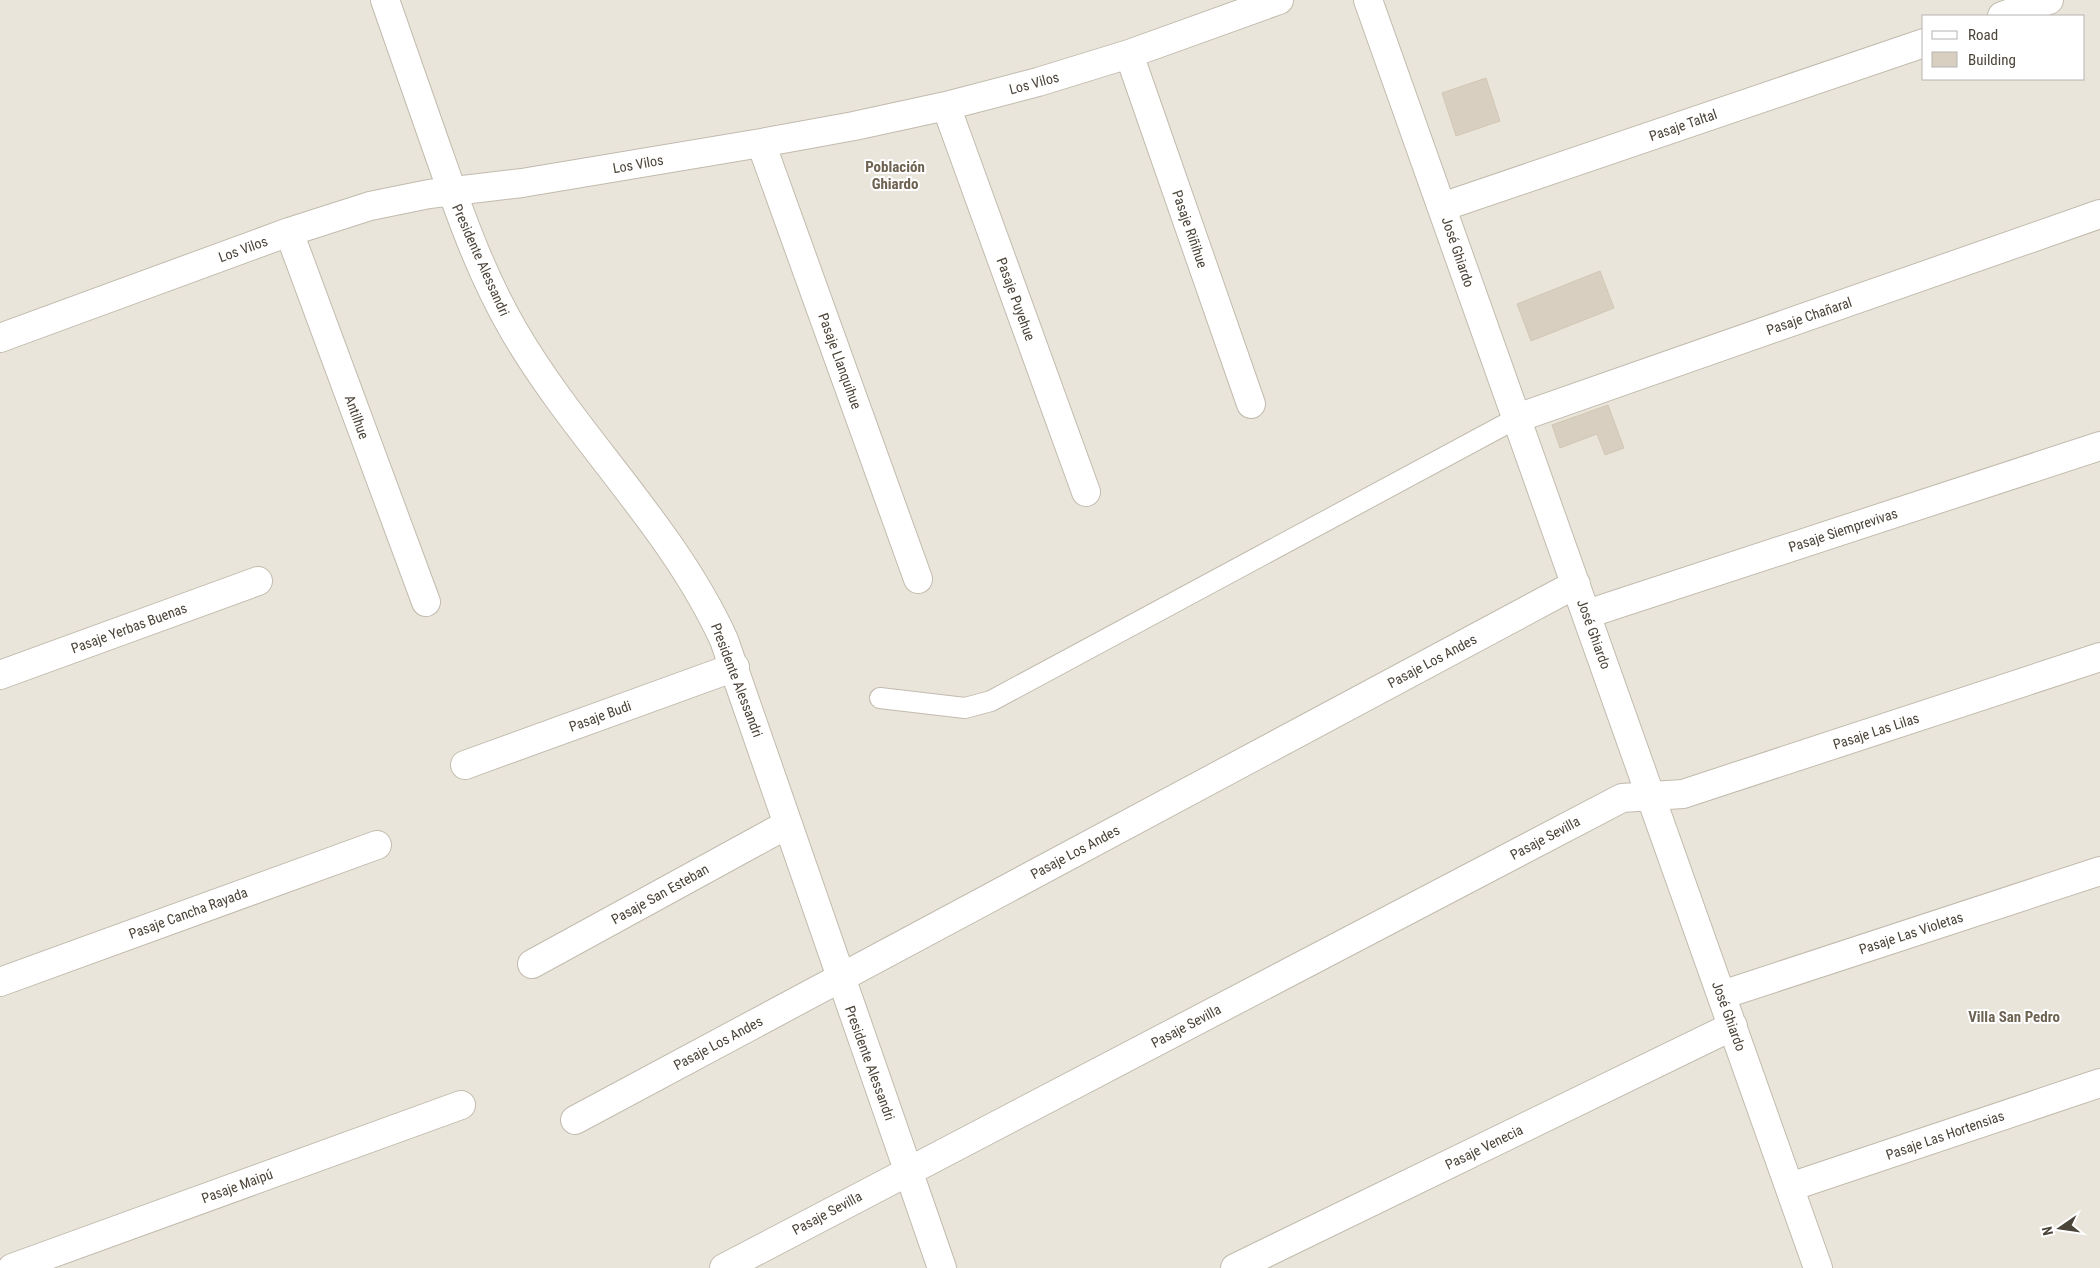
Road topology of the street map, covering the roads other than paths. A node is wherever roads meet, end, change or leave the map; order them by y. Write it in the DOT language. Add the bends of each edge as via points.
graph roads {
  1 [pos="385,0"];
  2 [pos="1279,0"];
  3 [pos="1368,0"];
  4 [pos="2050,0"];
  5 [pos="2005,15"];
  6 [pos="1922,44"];
  7 [pos="1130,54"];
  8 [pos="946,106"];
  9 [pos="761,143"];
  10 [pos="451,192"];
  11 [pos="1442,208"];
  12 [pos="2100,214"];
  13 [pos="288,232"];
  14 [pos="0,338"];
  15 [pos="1251,404"];
  16 [pos="1517,418"];
  17 [pos="2100,446"];
  18 [pos="1086,492"];
  19 [pos="918,579"];
  20 [pos="258,580"];
  21 [pos="1576,584"];
  22 [pos="426,602"];
  23 [pos="1587,614"];
  24 [pos="2100,657"];
  25 [pos="735,667"];
  26 [pos="0,675"];
  27 [pos="880,698"];
  28 [pos="465,765"];
  29 [pos="1652,796"];
  30 [pos="788,824"];
  31 [pos="377,845"];
  32 [pos="2100,871"];
  33 [pos="532,964"];
  34 [pos="840,978"];
  35 [pos="0,982"];
  36 [pos="1722,995"];
  37 [pos="1733,1026"];
  38 [pos="2100,1083"];
  39 [pos="461,1105"];
  40 [pos="575,1120"];
  41 [pos="908,1170"];
  42 [pos="1790,1187"];
  43 [pos="12,1268"];
  44 [pos="724,1268"];
  45 [pos="942,1268"];
  46 [pos="1235,1268"];
  47 [pos="1818,1268"];
  1 -- 10 [label="street, Presidente Alessandri"];
  2 -- 7 [label="street, Los Vilos"];
  3 -- 11 [label="street, José Ghiardo"];
  4 -- 5 [label="street"];
  6 -- 11 [label="street, Pasaje Taltal"];
  7 -- 8 [label="street, Los Vilos"];
  7 -- 15 [label="street, Pasaje Riñihue"];
  8 -- 9 [label="street, Los Vilos"];
  8 -- 18 [label="street, Pasaje Puyehue"];
  9 -- 10 [label="street, Los Vilos" via="522,184"];
  9 -- 19 [label="street, Pasaje Llanquihue"];
  10 -- 13 [label="street, Los Vilos" via="370,206"];
  10 -- 25 [label="street, Presidente Alessandri" via="470,244 514,332 676,554 712,614"];
  11 -- 16 [label="street, José Ghiardo"];
  12 -- 16 [label="street, Pasaje Chañaral"];
  13 -- 14 [label="street, Los Vilos"];
  13 -- 22 [label="street, Antilhue"];
  16 -- 21 [label="street, José Ghiardo"];
  16 -- 27 [label="lane" via="990,701 965,708"];
  17 -- 23 [label="street, Pasaje Siemprevivas"];
  20 -- 26 [label="street, Pasaje Yerbas Buenas"];
  21 -- 23 [label="street, José Ghiardo"];
  21 -- 34 [label="street, Pasaje Los Andes"];
  23 -- 29 [label="street, José Ghiardo"];
  24 -- 29 [label="street, Pasaje Las Lilas" via="1684,794"];
  25 -- 28 [label="street, Pasaje Budi"];
  25 -- 30 [label="street, Presidente Alessandri"];
  29 -- 36 [label="street, José Ghiardo"];
  29 -- 41 [label="street, Pasaje Sevilla" via="1622,798"];
  30 -- 33 [label="street, Pasaje San Esteban"];
  30 -- 34 [label="street, Presidente Alessandri"];
  31 -- 35 [label="street, Pasaje Cancha Rayada"];
  32 -- 36 [label="street, Pasaje Las Violetas"];
  34 -- 40 [label="street, Pasaje Los Andes"];
  34 -- 41 [label="street, Presidente Alessandri"];
  36 -- 37 [label="street, José Ghiardo"];
  37 -- 42 [label="street, José Ghiardo"];
  37 -- 46 [label="street, Pasaje Venecia"];
  38 -- 42 [label="street, Pasaje Las Hortensias"];
  39 -- 43 [label="street, Pasaje Maipú"];
  41 -- 44 [label="street, Pasaje Sevilla"];
  41 -- 45 [label="street, Presidente Alessandri"];
  42 -- 47 [label="street, José Ghiardo"];
}
